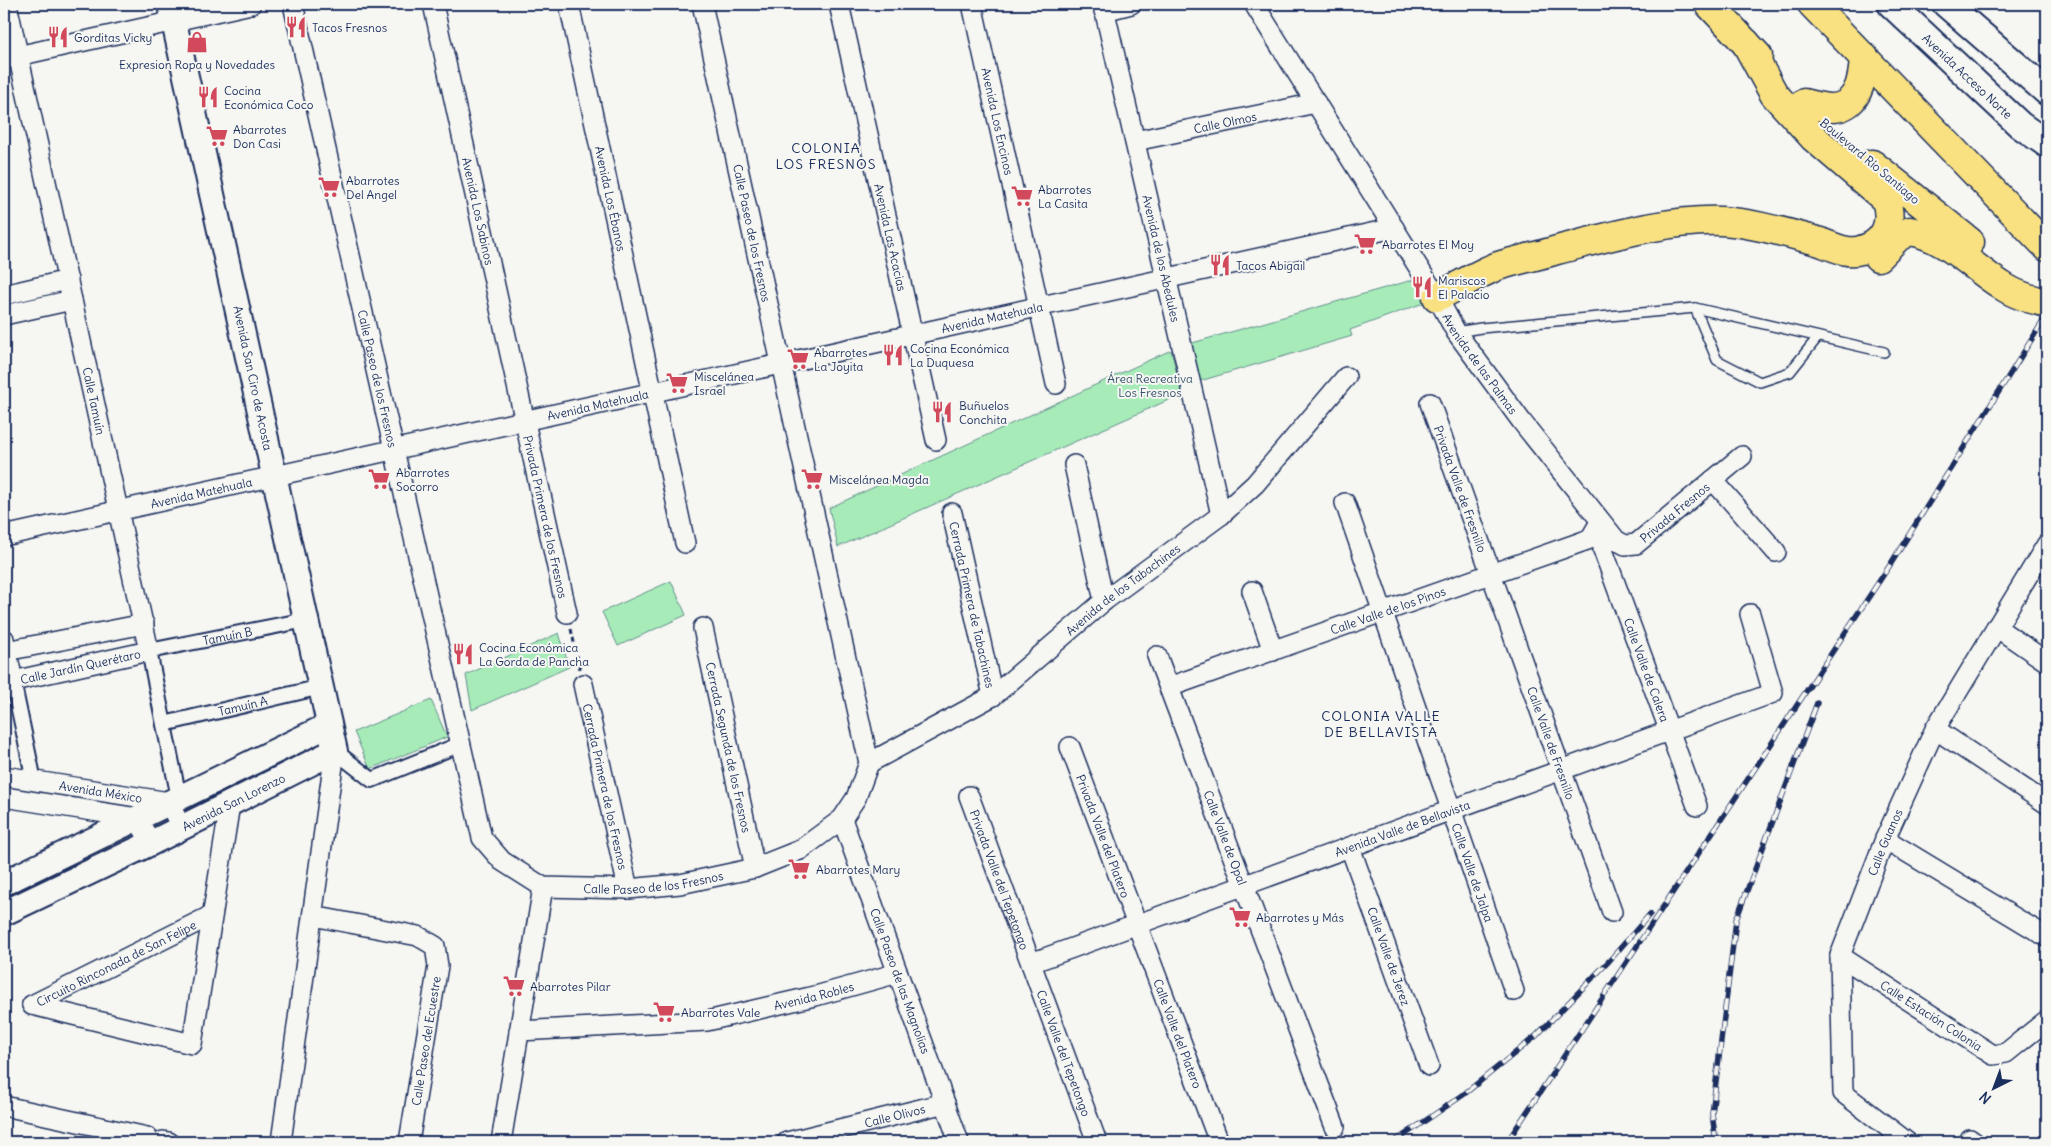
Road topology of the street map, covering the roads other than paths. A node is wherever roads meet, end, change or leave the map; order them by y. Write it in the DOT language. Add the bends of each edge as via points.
graph roads {
  1 [pos="7,4"];
  2 [pos="251,4"];
  3 [pos="294,4"];
  4 [pos="432,4"];
  5 [pos="568,4"];
  6 [pos="702,4"];
  7 [pos="839,4"];
  8 [pos="972,4"];
  9 [pos="1132,4"];
  10 [pos="1254,4"];
  11 [pos="1709,4"];
  12 [pos="1812,4"];
  13 [pos="1891,4"];
  14 [pos="1946,4"];
  15 [pos="1103,7"];
  16 [pos="172,12"];
  17 [pos="1746,43"];
  18 [pos="1864,57"];
  19 [pos="11,58"];
  20 [pos="2047,92"];
  21 [pos="1316,103"];
  22 [pos="1804,103"];
  23 [pos="1134,142"];
  24 [pos="2047,144"];
  25 [pos="1394,228"];
  26 [pos="2047,247"];
  27 [pos="1166,278"];
  28 [pos="68,280"];
  29 [pos="4,295"];
  30 [pos="72,300"];
  31 [pos="2047,302"];
  32 [pos="1039,306"];
  33 [pos="1695,308"];
  34 [pos="1446,314"];
  35 [pos="4,315"];
  36 [pos="913,334"];
  37 [pos="1818,337"];
  38 [pos="1884,352"];
  39 [pos="781,363"];
  40 [pos="1346,377"];
  41 [pos="1056,384"];
  42 [pos="652,392"];
  43 [pos="1430,403"];
  44 [pos="525,420"];
  45 [pos="936,440"];
  46 [pos="394,449"];
  47 [pos="1742,456"];
  48 [pos="1074,465"];
  49 [pos="274,476"];
  50 [pos="1713,480"];
  51 [pos="1345,504"];
  52 [pos="118,510"];
  53 [pos="952,513"];
  54 [pos="1221,515"];
  55 [pos="4,536"];
  56 [pos="1601,536"];
  57 [pos="685,543"];
  58 [pos="1636,544"];
  59 [pos="2047,544"];
  60 [pos="1776,552"];
  61 [pos="1491,574"];
  62 [pos="1252,591"];
  63 [pos="1104,601"];
  64 [pos="1383,612"];
  65 [pos="567,613"];
  66 [pos="1750,614"];
  67 [pos="306,620"];
  68 [pos="144,624"];
  69 [pos="1996,627"];
  70 [pos="703,628"];
  71 [pos="150,651"];
  72 [pos="1273,651"];
  73 [pos="1157,656"];
  74 [pos="7,660"];
  75 [pos="2047,662"];
  76 [pos="583,684"];
  77 [pos="321,687"];
  78 [pos="1169,687"];
  79 [pos="993,696"];
  80 [pos="164,724"];
  81 [pos="330,725"];
  82 [pos="1935,729"];
  83 [pos="1669,731"];
  84 [pos="461,744"];
  85 [pos="1070,747"];
  86 [pos="335,752"];
  87 [pos="869,763"];
  88 [pos="1561,770"];
  89 [pos="4,776"];
  90 [pos="34,781"];
  91 [pos="969,796"];
  92 [pos="4,797"];
  93 [pos="174,800"];
  94 [pos="230,804"];
  95 [pos="2047,804"];
  96 [pos="1697,806"];
  97 [pos="1451,810"];
  98 [pos="137,818"];
  99 [pos="842,819"];
  100 [pos="182,828"];
  101 [pos="1885,839"];
  102 [pos="151,843"];
  103 [pos="1350,847"];
  104 [pos="755,868"];
  105 [pos="4,883"];
  106 [pos="1244,886"];
  107 [pos="543,887"];
  108 [pos="628,888"];
  109 [pos="1612,912"];
  110 [pos="4,913"];
  111 [pos="212,915"];
  112 [pos="313,916"];
  113 [pos="1137,925"];
  114 [pos="2047,937"];
  115 [pos="1840,956"];
  116 [pos="1031,963"];
  117 [pos="898,973"];
  118 [pos="1514,991"];
  119 [pos="2047,1020"];
  120 [pos="519,1031"];
  121 [pos="1429,1066"];
  122 [pos="945,1102"];
  123 [pos="4,1106"];
  124 [pos="1334,1127"];
  125 [pos="103,1135"];
  126 [pos="160,1140"];
  127 [pos="281,1142"];
  128 [pos="409,1142"];
  129 [pos="500,1142"];
  130 [pos="787,1142"];
  131 [pos="959,1142"];
  132 [pos="1097,1142"];
  133 [pos="1218,1142"];
  134 [pos="1907,1142"];
  1 -- 19 [label="street, Calle Tamuín"];
  2 -- 16 [label="street"];
  3 -- 46 [label="street, Calle Paseo de los Fresnos"];
  4 -- 44 [label="street, Avenida Los Sabinos"];
  5 -- 42 [label="street, Avenida Los Ébanos"];
  6 -- 39 [label="street, Calle Paseo de los Fresnos"];
  7 -- 36 [label="street, Avenida Las Acacias"];
  8 -- 32 [label="street, Avenida Los Encinos"];
  9 -- 15 [label="street"];
  10 -- 21 [label="street, Avenida de las Palmas"];
  11 -- 17 [label="main road, Boulevard Río Santiago"];
  12 -- 18 [label="main road"];
  13 -- 24 [label="main road, Avenida Acceso Norte" via="2020,125"];
  14 -- 20 [label="main road"];
  15 -- 23 [label="street, Avenida de los Abedules"];
  16 -- 19 [label="street"];
  16 -- 49 [label="street, Avenida San Ciro de Acosta"];
  17 -- 22 [label="main road, Boulevard Río Santiago"];
  17 -- 34 [label="main road" via="1774,94 1814,138 1886,200 1890,214 1888,226 1872,246 1860,251 1847,251 1788,234 1721,221 1664,225 1590,241 1498,267"];
  18 -- 22 [label="main road" via="1860,86 1848,102 1833,108"];
  18 -- 26 [label="main road"];
  19 -- 28 [label="street, Calle Tamuín"];
  21 -- 23 [label="street, Calle Olmos"];
  21 -- 25 [label="street, Avenida de las Palmas"];
  22 -- 31 [label="main road, Boulevard Río Santiago" via="1842,139"];
  23 -- 27 [label="street, Avenida de los Abedules"];
  25 -- 27 [label="street, Avenida Matehuala"];
  25 -- 34 [label="street, Avenida de las Palmas"];
  27 -- 32 [label="street, Avenida Matehuala"];
  27 -- 54 [label="street, Avenida de los Abedules"];
  28 -- 29 [label="street"];
  28 -- 30 [label="street, Calle Tamuín"];
  30 -- 35 [label="street"];
  30 -- 52 [label="street, Calle Tamuín"];
  31 -- 34 [label="main road" via="2026,298 2010,290 1939,240 1910,231 1876,259 1860,264 1842,264 1793,248 1725,236 1673,239 1598,255 1504,281"];
  32 -- 36 [label="street, Avenida Matehuala"];
  32 -- 41 [label="street, Avenida Los Encinos"];
  33 -- 34 [label="lane" via="1481,328"];
  33 -- 37 [label="lane"];
  33 -- 37 [label="lane" via="1717,360 1760,382 1790,372"];
  34 -- 56 [label="street, Avenida de las Palmas"];
  36 -- 39 [label="street, Avenida Matehuala"];
  36 -- 45 [label="street, Avenida Las Acacias"];
  37 -- 38 [label="lane"];
  39 -- 42 [label="street, Avenida Matehuala"];
  39 -- 87 [label="street, Calle Paseo de los Fresnos"];
  40 -- 54 [label="street, Avenida de los Tabachines" via="1255,484"];
  42 -- 44 [label="street, Avenida Matehuala"];
  42 -- 57 [label="street"];
  43 -- 61 [label="street, Privada Valle de Fresnillo"];
  44 -- 46 [label="street, Avenida Matehuala"];
  44 -- 65 [label="street, Privada Primera de los Fresnos"];
  46 -- 49 [label="street, Avenida Matehuala"];
  46 -- 84 [label="street, Calle Paseo de los Fresnos"];
  47 -- 50 [label="street, Privada Fresnos"];
  48 -- 63 [label="street"];
  49 -- 52 [label="street, Avenida Matehuala"];
  49 -- 67 [label="street, Avenida San Ciro de Acosta"];
  50 -- 58 [label="street, Privada Fresnos"];
  50 -- 60 [label="street, Privada Fresnos"];
  51 -- 64 [label="street, Calle Valle de Jalpa"];
  52 -- 55 [label="street, Avenida Matehuala"];
  52 -- 68 [label="street, Calle Tamuín"];
  53 -- 79 [label="street, Cerrada Primera de Tabachines"];
  54 -- 63 [label="street, Avenida de los Tabachines"];
  56 -- 58 [label="street, Avenida de las Palmas" via="1625,545"];
  56 -- 61 [label="street, Calle Valle de los Pinos"];
  56 -- 83 [label="street, Calle Valle de Calera"];
  59 -- 69 [label="street, Calle Guanos"];
  61 -- 64 [label="street, Calle Valle de los Pinos"];
  61 -- 88 [label="street, Calle Valle de Fresnillo"];
  62 -- 72 [label="street"];
  63 -- 79 [label="street, Avenida de los Tabachines"];
  64 -- 72 [label="street, Calle Valle de los Pinos"];
  64 -- 97 [label="street, Calle Valle de Jalpa"];
  66 -- 83 [label="street, Avenida Valle de Bellavista" via="1773,693"];
  67 -- 71 [label="street, Tamuín B"];
  67 -- 77 [label="street, Avenida San Ciro de Acosta"];
  68 -- 71 [label="street, Calle Tamuín"];
  68 -- 74 [label="street"];
  69 -- 75 [label="street"];
  69 -- 82 [label="street, Calle Guanos"];
  70 -- 104 [label="street, Cerrada Segunda de los Fresnos"];
  71 -- 74 [label="street, Calle Jardín Querétaro"];
  71 -- 80 [label="street, Calle Tamuín"];
  72 -- 78 [label="street, Calle Valle de los Pinos"];
  73 -- 78 [label="street, Calle Valle de Opal"];
  74 -- 90 [label="street"];
  76 -- 108 [label="street, Cerrada Primera de los Fresnos"];
  77 -- 80 [label="street, Tamuín A"];
  77 -- 81 [label="street, Avenida San Ciro de Acosta"];
  78 -- 106 [label="street, Calle Valle de Opal"];
  79 -- 87 [label="street, Avenida de los Tabachines"];
  80 -- 93 [label="street, Calle Tamuín"];
  81 -- 86 [label="street, Avenida San Ciro de Acosta"];
  81 -- 93 [label="street"];
  82 -- 95 [label="street"];
  82 -- 101 [label="street, Calle Guanos"];
  83 -- 88 [label="street, Avenida Valle de Bellavista"];
  83 -- 96 [label="street, Calle Valle de Calera"];
  84 -- 86 [label="street" via="372,780"];
  84 -- 107 [label="street, Calle Paseo de los Fresnos" via="482,838 502,860"];
  85 -- 113 [label="street, Privada Valle del Platero"];
  86 -- 94 [label="street, Avenida San Lorenzo"];
  86 -- 112 [label="street"];
  87 -- 99 [label="street, Calle Paseo de los Fresnos" via="856,798"];
  88 -- 97 [label="street, Avenida Valle de Bellavista"];
  88 -- 109 [label="street, Calle Valle de Fresnillo"];
  89 -- 90 [label="street, Avenida México"];
  90 -- 93 [label="street, Avenida México"];
  91 -- 116 [label="street, Privada Valle del Tepetongo"];
  92 -- 98 [label="street, Avenida México"];
  93 -- 98 [label="street"];
  93 -- 100 [label="street"];
  94 -- 100 [label="street, Avenida San Lorenzo"];
  94 -- 111 [label="street"];
  97 -- 103 [label="street, Avenida Valle de Bellavista"];
  97 -- 118 [label="street, Calle Valle de Jalpa"];
  98 -- 102 [label="street, Avenida México"];
  98 -- 105 [label="street"];
  99 -- 104 [label="street, Calle Paseo de los Fresnos" via="800,850"];
  99 -- 117 [label="street, Calle Paseo de las Magnolias"];
  100 -- 102 [label="street, Avenida San Lorenzo"];
  101 -- 114 [label="street"];
  101 -- 115 [label="street, Calle Guanos"];
  102 -- 110 [label="street, Avenida San Lorenzo"];
  103 -- 106 [label="street, Avenida Valle de Bellavista"];
  103 -- 121 [label="street, Calle Valle de Jerez"];
  104 -- 108 [label="street, Calle Paseo de los Fresnos" via="680,884"];
  106 -- 113 [label="street, Avenida Valle de Bellavista"];
  106 -- 124 [label="street, Calle Valle de Opal"];
  107 -- 108 [label="street, Calle Paseo de los Fresnos"];
  107 -- 120 [label="street"];
  111 -- 111 [label="street, Circuito Rinconada de San Felipe" via="192,1044 32,1005"];
  112 -- 127 [label="street"];
  112 -- 128 [label="street, Calle Paseo del Ecuestre" via="418,936 435,946 438,966"];
  113 -- 116 [label="street, Avenida Valle de Bellavista"];
  113 -- 133 [label="street, Calle Valle del Platero"];
  115 -- 119 [label="street, Calle Estación Colonia" via="1993,1055 2006,1053"];
  115 -- 134 [label="street, Calle Guanos" via="1843,1093"];
  116 -- 132 [label="street, Calle Valle del Tepetongo"];
  117 -- 120 [label="street, Avenida Robles" via="707,1021"];
  117 -- 122 [label="street, Calle Paseo de las Magnolias"];
  120 -- 129 [label="street"];
  122 -- 130 [label="street, Calle Olivos"];
  122 -- 131 [label="street, Calle Paseo de las Magnolias"];
  123 -- 125 [label="street"];
  125 -- 126 [label="street"];
}
